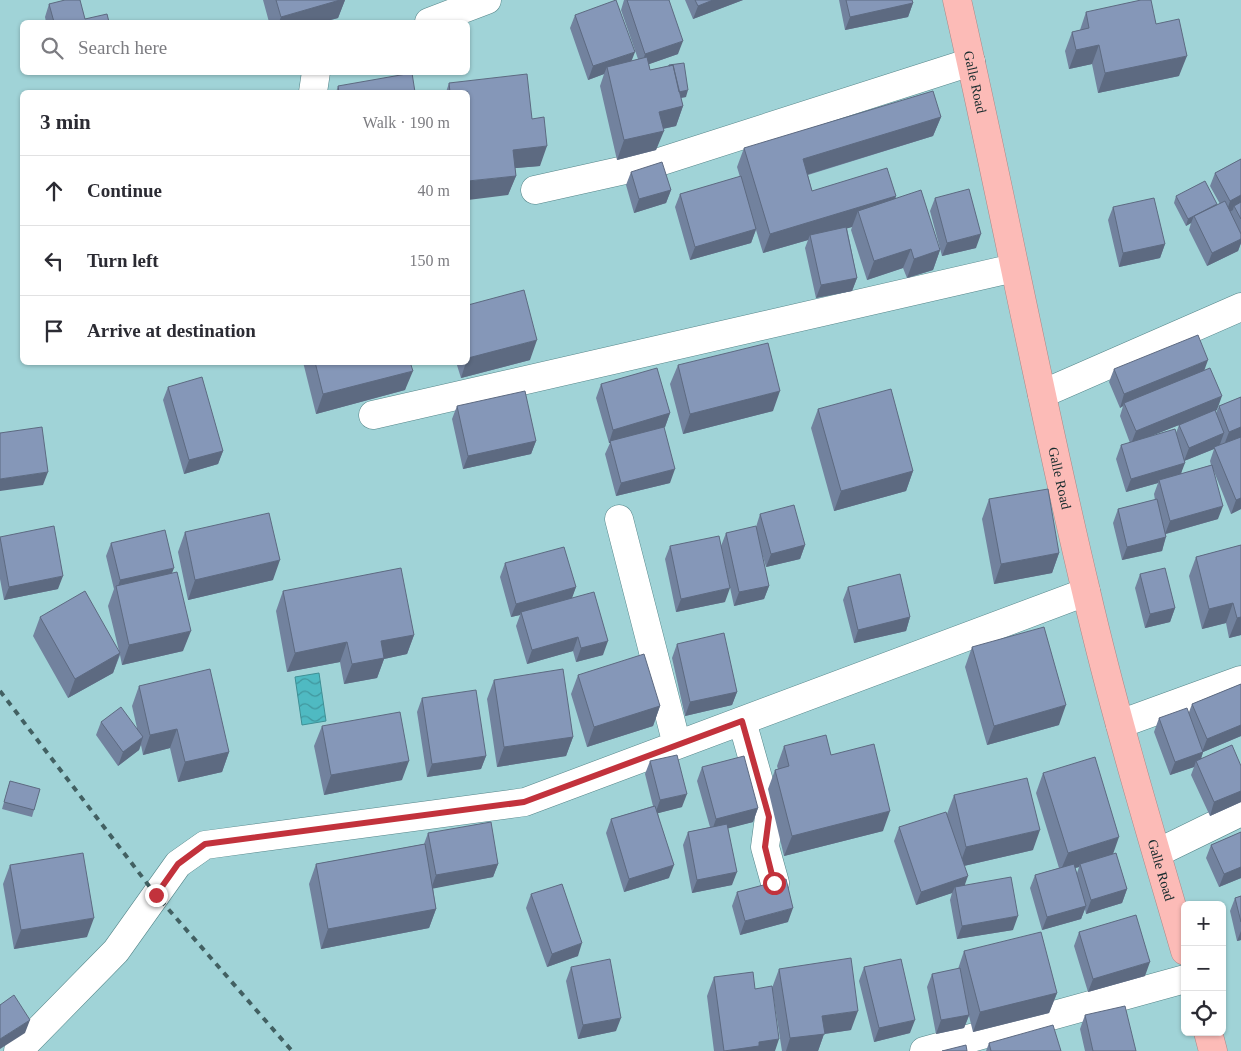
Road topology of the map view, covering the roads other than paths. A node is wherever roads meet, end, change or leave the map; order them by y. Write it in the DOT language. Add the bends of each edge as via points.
graph roads {
  1 [pos="487,0"];
  2 [pos="957,0"];
  3 [pos="434,20"];
  4 [pos="971,62"];
  5 [pos="316,75"];
  6 [pos="314,90"];
  7 [pos="534,190"];
  8 [pos="1014,268"];
  9 [pos="1241,307"];
  10 [pos="1042,394"];
  11 [pos="373,415"];
  12 [pos="619,519"];
  13 [pos="1086,592"];
  14 [pos="1241,680"];
  15 [pos="742,721"];
  16 [pos="1120,724"];
  17 [pos="677,744"];
  18 [pos="1241,812"];
  19 [pos="1157,853"];
  20 [pos="774,883"];
  21 [pos="1184,946"];
  22 [pos="1181,980"];
  23 [pos="1209,1036"];
  24 [pos="18,1051"];
  25 [pos="924,1051"];
  26 [pos="1213,1051"];
  1 -- 3 [label="street"];
  2 -- 4 [label="highway, Galle Road"];
  4 -- 7 [label="street" via="656,163"];
  4 -- 8 [label="highway, Galle Road"];
  5 -- 6 [label="street"];
  8 -- 10 [label="highway, Galle Road"];
  8 -- 11 [label="street"];
  9 -- 10 [label="street"];
  10 -- 13 [label="highway, Galle Road"];
  12 -- 17 [label="street"];
  13 -- 15 [label="street"];
  13 -- 16 [label="highway, Galle Road"];
  14 -- 16 [label="street"];
  15 -- 17 [label="street"];
  15 -- 20 [label="street" via="769,817 765,847"];
  16 -- 19 [label="highway, Galle Road"];
  17 -- 24 [label="street" via="524,802 205,844 178,864 116,951"];
  18 -- 19 [label="street"];
  19 -- 21 [label="highway, Galle Road"];
  22 -- 25 [label="street"];
  23 -- 26 [label="highway"];
}
